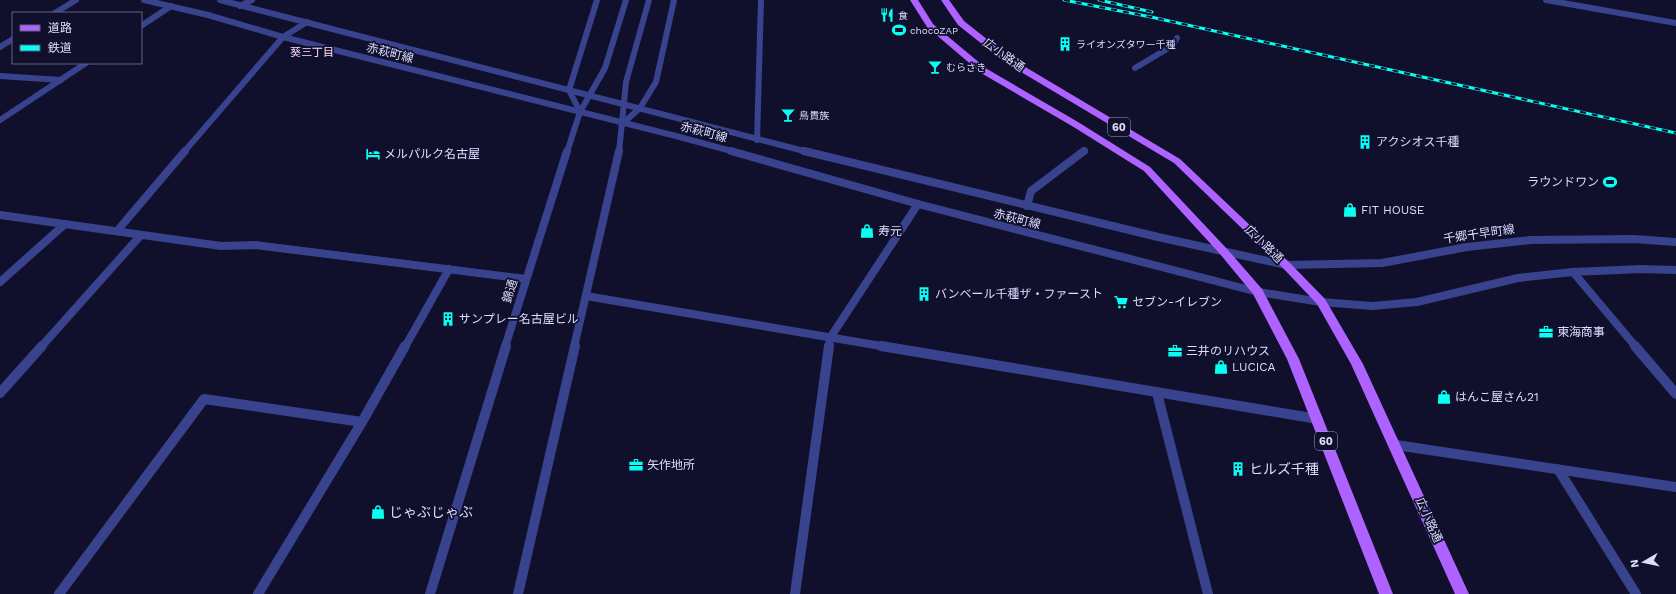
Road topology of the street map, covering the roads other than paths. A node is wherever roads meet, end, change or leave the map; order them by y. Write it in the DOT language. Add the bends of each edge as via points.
graph roads {
  1 [pos="76,0"];
  2 [pos="144,0"];
  3 [pos="220,0"];
  4 [pos="252,0"];
  5 [pos="597,0"];
  6 [pos="626,0"];
  7 [pos="649,0"];
  8 [pos="674,0"];
  9 [pos="761,0"];
  10 [pos="914,0"];
  11 [pos="945,0"];
  12 [pos="1546,0"];
  13 [pos="171,6"];
  14 [pos="240,6"];
  15 [pos="57,12"];
  16 [pos="307,22"];
  17 [pos="1676,23"];
  18 [pos="142,25"];
  19 [pos="283,37"];
  20 [pos="1178,38"];
  21 [pos="12,40"];
  22 [pos="0,46"];
  23 [pos="84,64"];
  24 [pos="1135,68"];
  25 [pos="0,76"];
  26 [pos="60,80"];
  27 [pos="569,90"];
  28 [pos="590,95"];
  29 [pos="625,104"];
  30 [pos="640,108"];
  31 [pos="580,112"];
  32 [pos="0,120"];
  33 [pos="623,123"];
  34 [pos="757,140"];
  35 [pos="1085,151"];
  36 [pos="918,204"];
  37 [pos="1027,206"];
  38 [pos="0,215"];
  39 [pos="65,224"];
  40 [pos="117,231"];
  41 [pos="140,236"];
  42 [pos="1676,242"];
  43 [pos="1224,252"];
  44 [pos="1286,265"];
  45 [pos="449,269"];
  46 [pos="1676,270"];
  47 [pos="1573,272"];
  48 [pos="526,279"];
  49 [pos="0,282"];
  50 [pos="1258,292"];
  51 [pos="586,296"];
  52 [pos="1321,302"];
  53 [pos="830,338"];
  54 [pos="0,393"];
  55 [pos="1157,393"];
  56 [pos="1676,394"];
  57 [pos="1318,419"];
  58 [pos="362,422"];
  59 [pos="1396,445"];
  60 [pos="1558,469"];
  61 [pos="1676,487"];
  62 [pos="59,594"];
  63 [pos="258,594"];
  64 [pos="430,594"];
  65 [pos="518,594"];
  66 [pos="795,594"];
  67 [pos="1208,594"];
  68 [pos="1386,594"];
  69 [pos="1462,594"];
  70 [pos="1636,594"];
  1 -- 15 [label="street"];
  2 -- 13 [label="street, 赤萩町線"];
  3 -- 14 [label="street, 赤萩町線"];
  4 -- 14 [label="street"];
  5 -- 27 [label="street"];
  6 -- 28 [label="street, 錦通" via="605,68"];
  7 -- 29 [label="street" via="626,82"];
  8 -- 30 [label="street" via="656,82"];
  9 -- 34 [label="street"];
  10 -- 43 [label="main road, 広小路通 / 60" via="930,25 984,71 1148,169"];
  11 -- 44 [label="main road, 広小路通 / 60" via="961,23 1008,61 1177,161"];
  12 -- 17 [label="street"];
  13 -- 18 [label="street"];
  13 -- 19 [label="street, 赤萩町線"];
  14 -- 16 [label="street, 赤萩町線"];
  16 -- 19 [label="street"];
  16 -- 27 [label="street, 赤萩町線"];
  19 -- 31 [label="street, 赤萩町線"];
  19 -- 40 [label="street"];
  20 -- 24 [label="street" via="1172,46"];
  21 -- 22 [label="street"];
  23 -- 26 [label="street"];
  25 -- 26 [label="street"];
  26 -- 32 [label="street"];
  27 -- 28 [label="street, 赤萩町線"];
  27 -- 31 [label="street"];
  28 -- 29 [label="street, 赤萩町線"];
  28 -- 31 [label="street, 錦通"];
  29 -- 30 [label="street, 赤萩町線"];
  29 -- 33 [label="street"];
  30 -- 33 [label="street"];
  30 -- 34 [label="street, 赤萩町線"];
  31 -- 33 [label="street, 赤萩町線"];
  31 -- 48 [label="street, 錦通"];
  33 -- 36 [label="street, 赤萩町線"];
  33 -- 51 [label="street" via="620,147"];
  34 -- 37 [label="street, 赤萩町線"];
  35 -- 37 [label="street" via="1031,191"];
  36 -- 50 [label="street, 赤萩町線"];
  36 -- 53 [label="street"];
  37 -- 43 [label="street, 赤萩町線"];
  38 -- 39 [label="street"];
  39 -- 40 [label="street"];
  39 -- 49 [label="street"];
  40 -- 41 [label="street"];
  41 -- 45 [label="street" via="221,246 256,245"];
  41 -- 54 [label="street"];
  42 -- 44 [label="street, 千郷千早町線" via="1634,239 1531,240 1467,247 1382,263"];
  43 -- 44 [label="street, 赤萩町線"];
  43 -- 50 [label="main road, 広小路通 / 60"];
  44 -- 52 [label="main road, 広小路通 / 60"];
  45 -- 48 [label="street"];
  45 -- 58 [label="street"];
  46 -- 47 [label="street"];
  47 -- 52 [label="street" via="1518,278 1417,302 1372,306"];
  47 -- 56 [label="street"];
  48 -- 64 [label="street, 錦通"];
  50 -- 52 [label="street, 赤萩町線"];
  50 -- 57 [label="main road, 広小路通 / 60" via="1293,359"];
  51 -- 53 [label="street"];
  51 -- 65 [label="street"];
  52 -- 59 [label="main road, 広小路通 / 60" via="1357,364"];
  53 -- 55 [label="street"];
  53 -- 66 [label="street"];
  55 -- 57 [label="street"];
  55 -- 67 [label="street"];
  57 -- 68 [label="main road, 広小路通 / 60"];
  58 -- 62 [label="street" via="204,399"];
  58 -- 63 [label="street"];
  59 -- 60 [label="street"];
  59 -- 69 [label="main road, 広小路通 / 60"];
  60 -- 61 [label="street"];
  60 -- 70 [label="street"];
}
